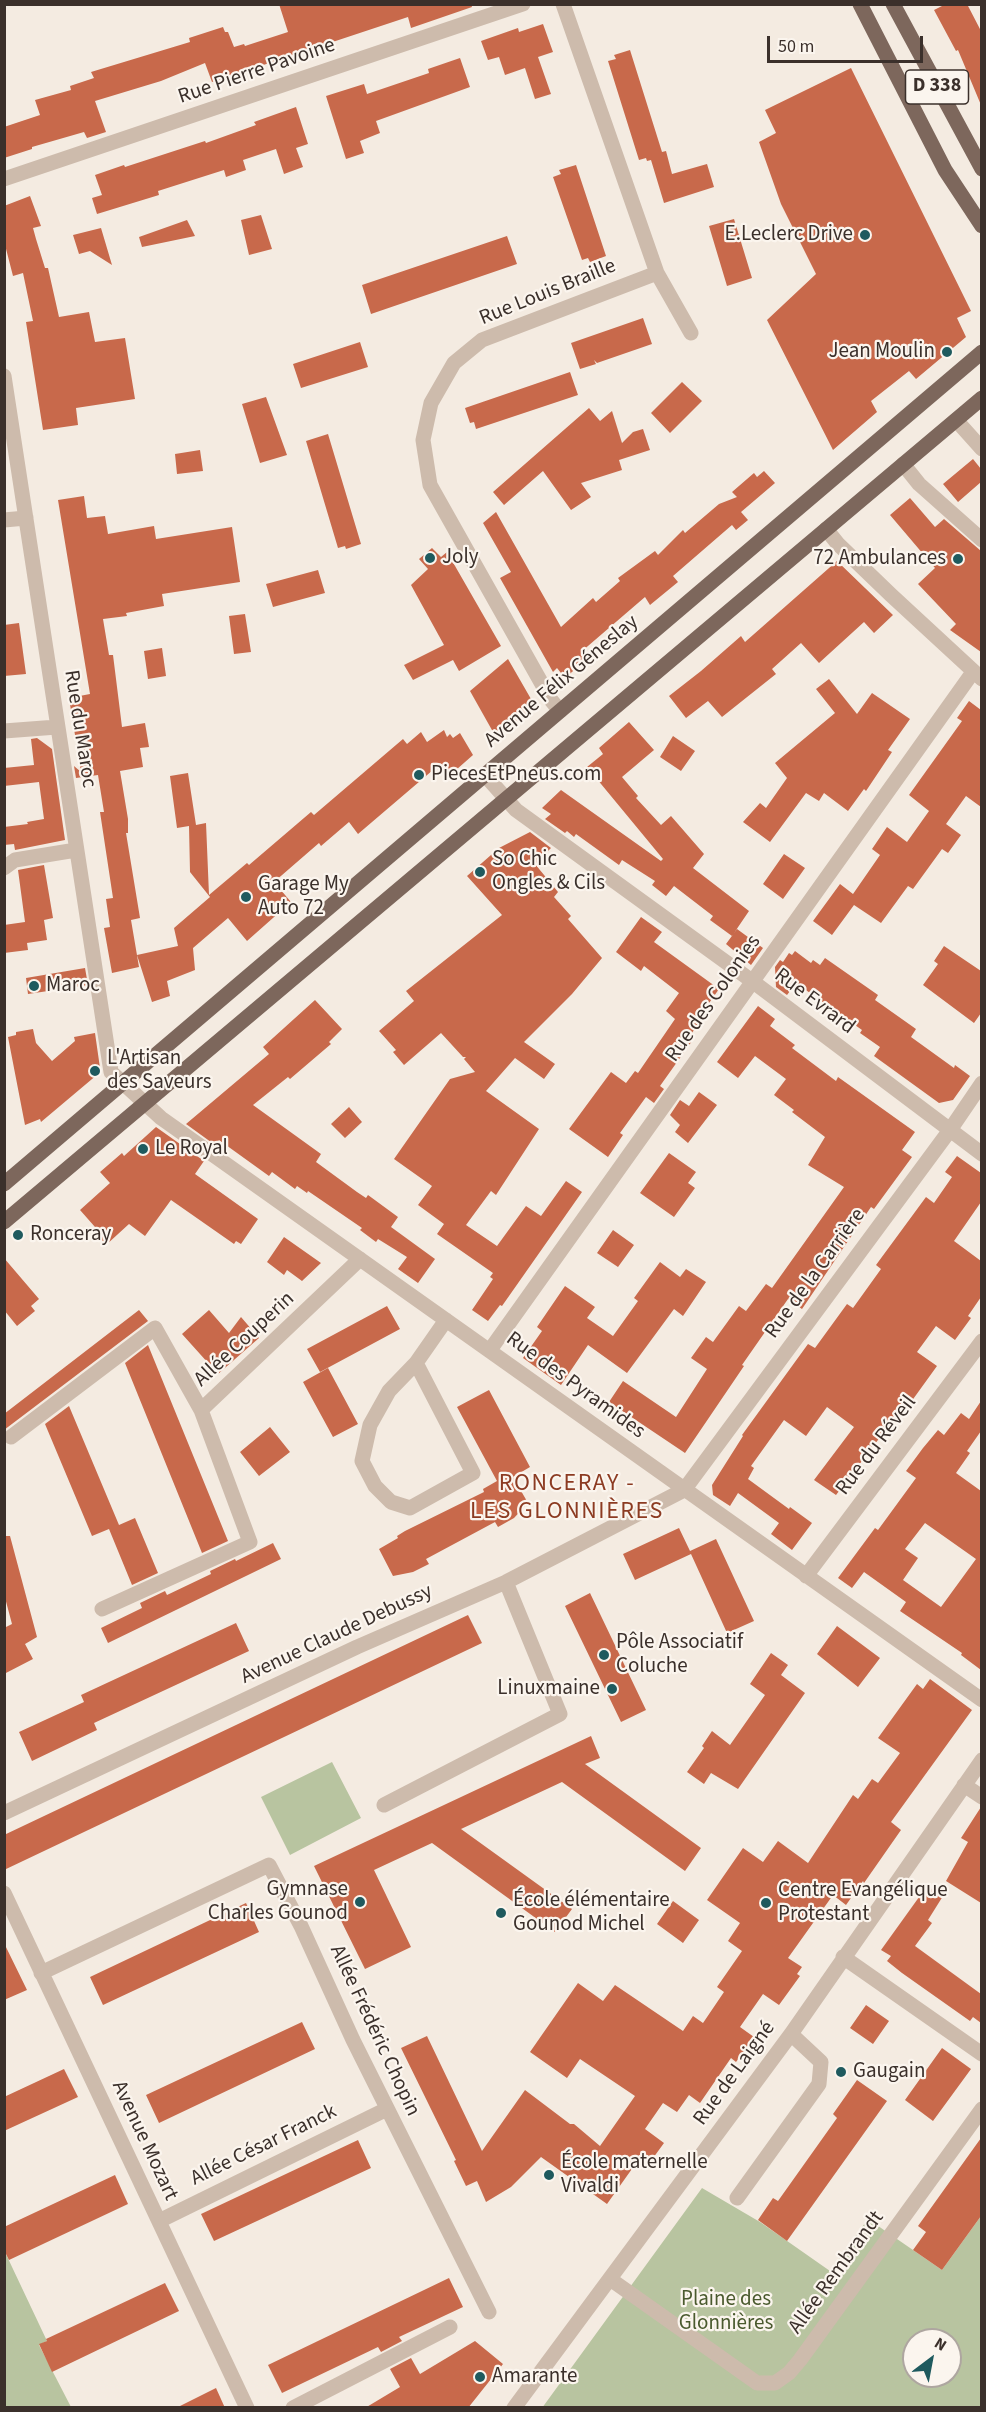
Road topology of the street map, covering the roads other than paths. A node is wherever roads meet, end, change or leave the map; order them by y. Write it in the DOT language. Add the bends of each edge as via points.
graph roads {
  1 [pos="523,4"];
  2 [pos="562,4"];
  3 [pos="860,4"];
  4 [pos="893,4"];
  5 [pos="981,169"];
  6 [pos="4,179"];
  7 [pos="981,226"];
  8 [pos="657,273"];
  9 [pos="691,333"];
  10 [pos="981,352"];
  11 [pos="4,376"];
  12 [pos="981,398"];
  13 [pos="956,420"];
  14 [pos="981,449"];
  15 [pos="903,464"];
  16 [pos="26,518"];
  17 [pos="4,520"];
  18 [pos="826,529"];
  19 [pos="981,540"];
  20 [pos="977,675"];
  21 [pos="560,711"];
  22 [pos="57,727"];
  23 [pos="4,731"];
  24 [pos="484,776"];
  25 [pos="505,800"];
  26 [pos="76,850"];
  27 [pos="4,868"];
  28 [pos="752,981"];
  29 [pos="981,1083"];
  30 [pos="122,1084"];
  31 [pos="146,1103"];
  32 [pos="950,1130"];
  33 [pos="981,1154"];
  34 [pos="4,1184"];
  35 [pos="4,1222"];
  36 [pos="360,1259"];
  37 [pos="446,1320"];
  38 [pos="981,1341"];
  39 [pos="489,1350"];
  40 [pos="416,1363"];
  41 [pos="201,1410"];
  42 [pos="10,1437"];
  43 [pos="684,1490"];
  44 [pos="806,1576"];
  45 [pos="506,1582"];
  46 [pos="102,1609"];
  47 [pos="981,1700"];
  48 [pos="981,1760"];
  49 [pos="964,1785"];
  50 [pos="981,1797"];
  51 [pos="384,1805"];
  52 [pos="4,1813"];
  53 [pos="4,1893"];
  54 [pos="843,1957"];
  55 [pos="41,1973"];
  56 [pos="791,2034"];
  57 [pos="981,2054"];
  58 [pos="387,2109"];
  59 [pos="981,2109"];
  60 [pos="737,2198"];
  61 [pos="159,2221"];
  62 [pos="610,2279"];
  63 [pos="489,2312"];
  64 [pos="450,2327"];
  65 [pos="247,2408"];
  66 [pos="293,2408"];
  67 [pos="514,2408"];
  1 -- 6 [label="street, Rue Pierre Pavoine"];
  2 -- 8 [label="street"];
  3 -- 7 [label="main road, D 338" via="945,170"];
  4 -- 5 [label="main road, D 338"];
  8 -- 9 [label="street"];
  8 -- 21 [label="street, Rue Louis Braille" via="482,340 454,363 431,403 423,440 430,486"];
  10 -- 21 [label="main road, Avenue Félix Géneslay"];
  11 -- 16 [label="street, Rue du Maroc"];
  12 -- 13 [label="main road"];
  13 -- 14 [label="street"];
  13 -- 15 [label="main road"];
  15 -- 18 [label="main road"];
  15 -- 19 [label="street" via="919,484"];
  16 -- 17 [label="street"];
  16 -- 22 [label="street, Rue du Maroc"];
  18 -- 20 [label="street"];
  18 -- 25 [label="main road"];
  20 -- 28 [label="street, Rue des Colonies"];
  21 -- 24 [label="main road, Avenue Félix Géneslay"];
  22 -- 23 [label="street"];
  22 -- 26 [label="street, Rue du Maroc"];
  24 -- 25 [label="street, Rue Evrard"];
  24 -- 30 [label="main road, Avenue Félix Géneslay"];
  25 -- 28 [label="street, Rue Evrard"];
  25 -- 31 [label="main road"];
  26 -- 27 [label="street" via="15,860"];
  26 -- 30 [label="street, Rue du Maroc" via="111,1072"];
  28 -- 32 [label="street, Rue Evrard"];
  28 -- 39 [label="street, Rue des Colonies"];
  29 -- 32 [label="street, Rue de la Carrière"];
  30 -- 31 [label="street, Rue des Pyramides"];
  30 -- 34 [label="main road, Avenue Félix Géneslay"];
  31 -- 35 [label="main road"];
  31 -- 36 [label="street, Rue des Pyramides" via="161,1118"];
  32 -- 33 [label="street, Rue Evrard"];
  32 -- 43 [label="street, Rue de la Carrière"];
  36 -- 37 [label="street, Rue des Pyramides"];
  36 -- 41 [label="street, Allée Couperin"];
  37 -- 39 [label="street, Rue des Pyramides"];
  37 -- 40 [label="street"];
  38 -- 44 [label="street, Rue du Réveil"];
  39 -- 43 [label="street, Rue des Pyramides"];
  40 -- 40 [label="street" via="389,1391 370,1425 362,1461 375,1486 391,1502 410,1509 472,1473"];
  41 -- 42 [label="street, Allée Couperin" via="154,1328"];
  41 -- 46 [label="street" via="250,1542"];
  43 -- 44 [label="street, Rue des Pyramides"];
  43 -- 45 [label="street, Avenue Claude Debussy"];
  44 -- 47 [label="street, Rue des Pyramides"];
  45 -- 51 [label="street" via="560,1714"];
  45 -- 52 [label="street, Avenue Claude Debussy" via="357,1647"];
  48 -- 49 [label="street, Rue de Laigné"];
  49 -- 50 [label="street"];
  49 -- 54 [label="street, Rue de Laigné"];
  53 -- 55 [label="street, Avenue Mozart"];
  54 -- 56 [label="street, Rue de Laigné"];
  54 -- 57 [label="street"];
  55 -- 58 [label="street, Allée Frédéric Chopin" via="269,1865"];
  55 -- 61 [label="street, Avenue Mozart"];
  56 -- 60 [label="street" via="821,2062 819,2084"];
  56 -- 62 [label="street, Rue de Laigné"];
  58 -- 61 [label="street, Allée César Franck"];
  58 -- 63 [label="street, Allée Frédéric Chopin"];
  59 -- 62 [label="street, Allée Rembrandt" via="800,2360 775,2383 758,2383"];
  61 -- 65 [label="street, Avenue Mozart"];
  62 -- 67 [label="street, Rue de Laigné"];
  64 -- 66 [label="street"];
}
